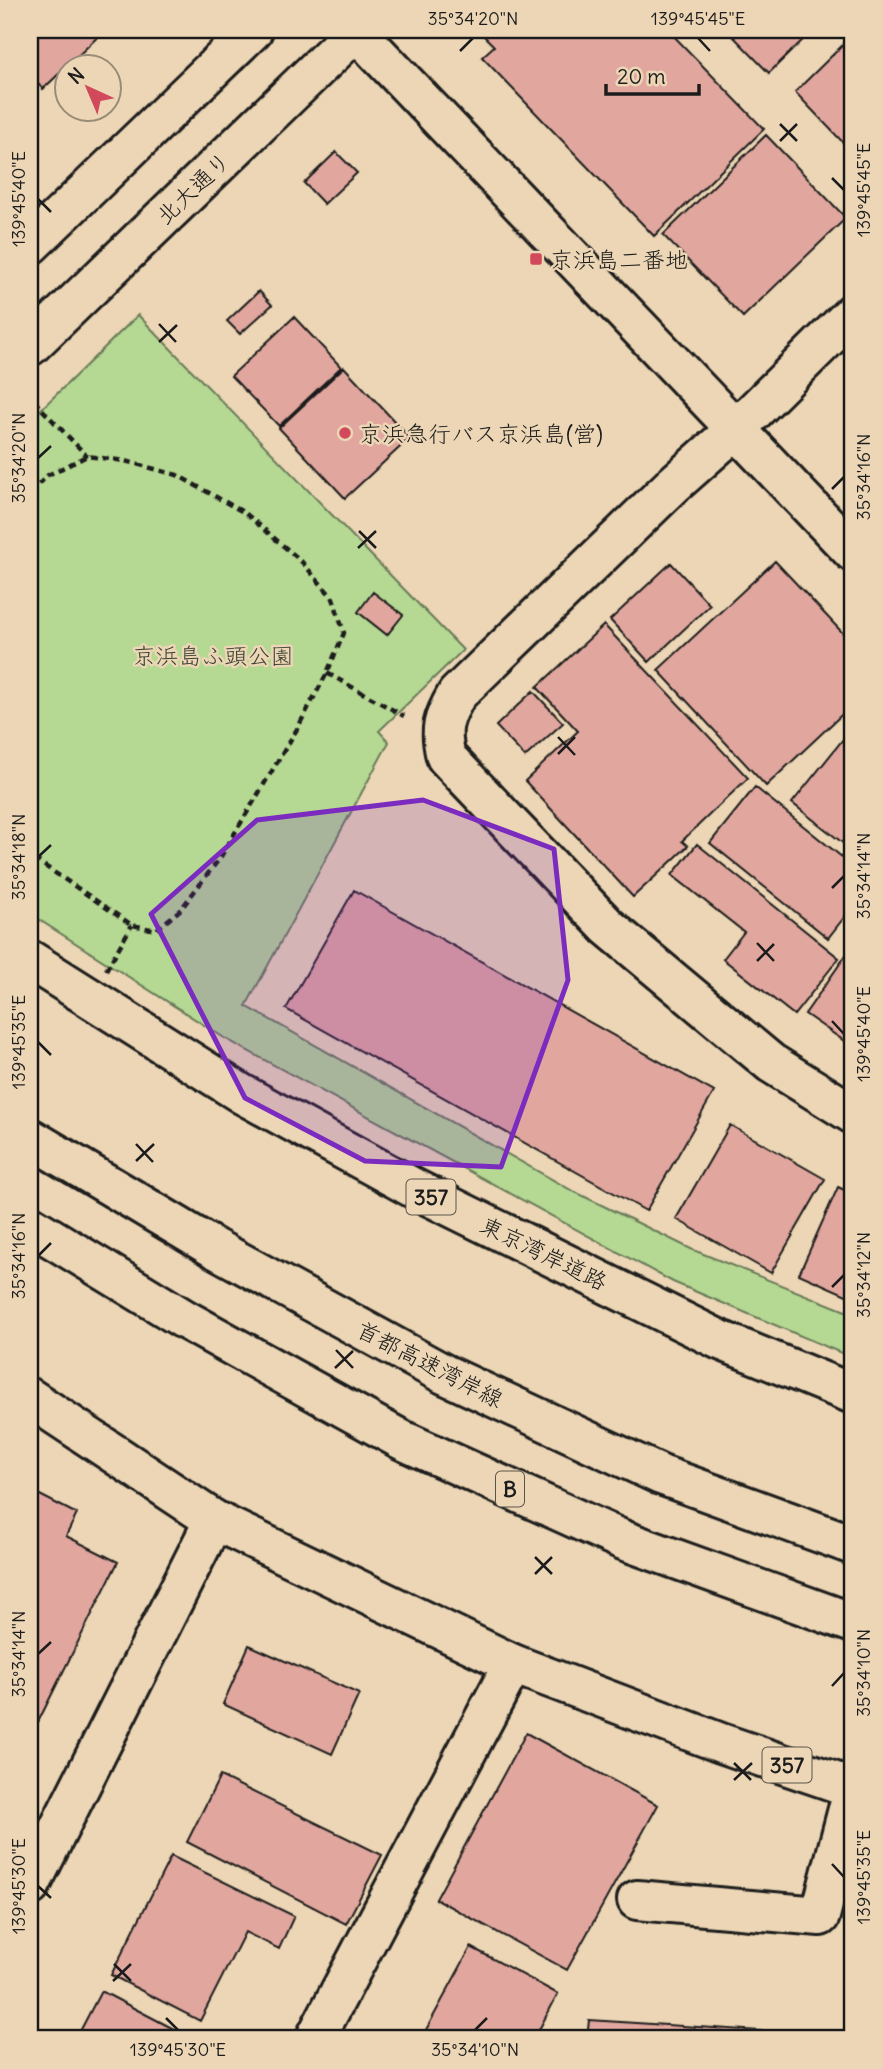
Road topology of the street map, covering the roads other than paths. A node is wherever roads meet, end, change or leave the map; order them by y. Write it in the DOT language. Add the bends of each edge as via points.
graph roads {
  1 [pos="253,30"];
  2 [pos="356,30"];
  3 [pos="30,245"];
  4 [pos="853,313"];
  5 [pos="30,346"];
  6 [pos="736,430"];
  7 [pos="853,552"];
  8 [pos="30,960"];
  9 [pos="853,1114"];
  10 [pos="30,1138"];
  11 [pos="30,1224"];
  12 [pos="853,1394"];
  13 [pos="30,1398"];
  14 [pos="214,1520"];
  15 [pos="853,1545"];
  16 [pos="853,1623"];
  17 [pos="513,1664"];
  18 [pos="853,1789"];
  19 [pos="30,1886"];
  20 [pos="637,1900"];
  21 [pos="315,2039"];
  1 -- 3 [label="main road"];
  2 -- 5 [label="main road, 北大通り"];
  2 -- 6 [label="main road"];
  4 -- 6 [label="main road"];
  6 -- 7 [label="main road"];
  6 -- 9 [label="main road" via="457,694 445,714 441,736 446,757 608,927 771,1063"];
  8 -- 12 [label="main road, 東京湾岸道路 / 357" via="242,1094 417,1190 720,1340"];
  10 -- 15 [label="main road, 首都高速湾岸線" via="214,1248 444,1374 661,1475"];
  11 -- 16 [label="main road, B" via="184,1319 402,1440 623,1540"];
  13 -- 14 [label="main road, 357"];
  14 -- 17 [label="main road, 357"];
  14 -- 19 [label="main road"];
  17 -- 18 [label="main road, 357"];
  17 -- 21 [label="main road"];
  18 -- 20 [label="main road" via="820,1916"];
}
